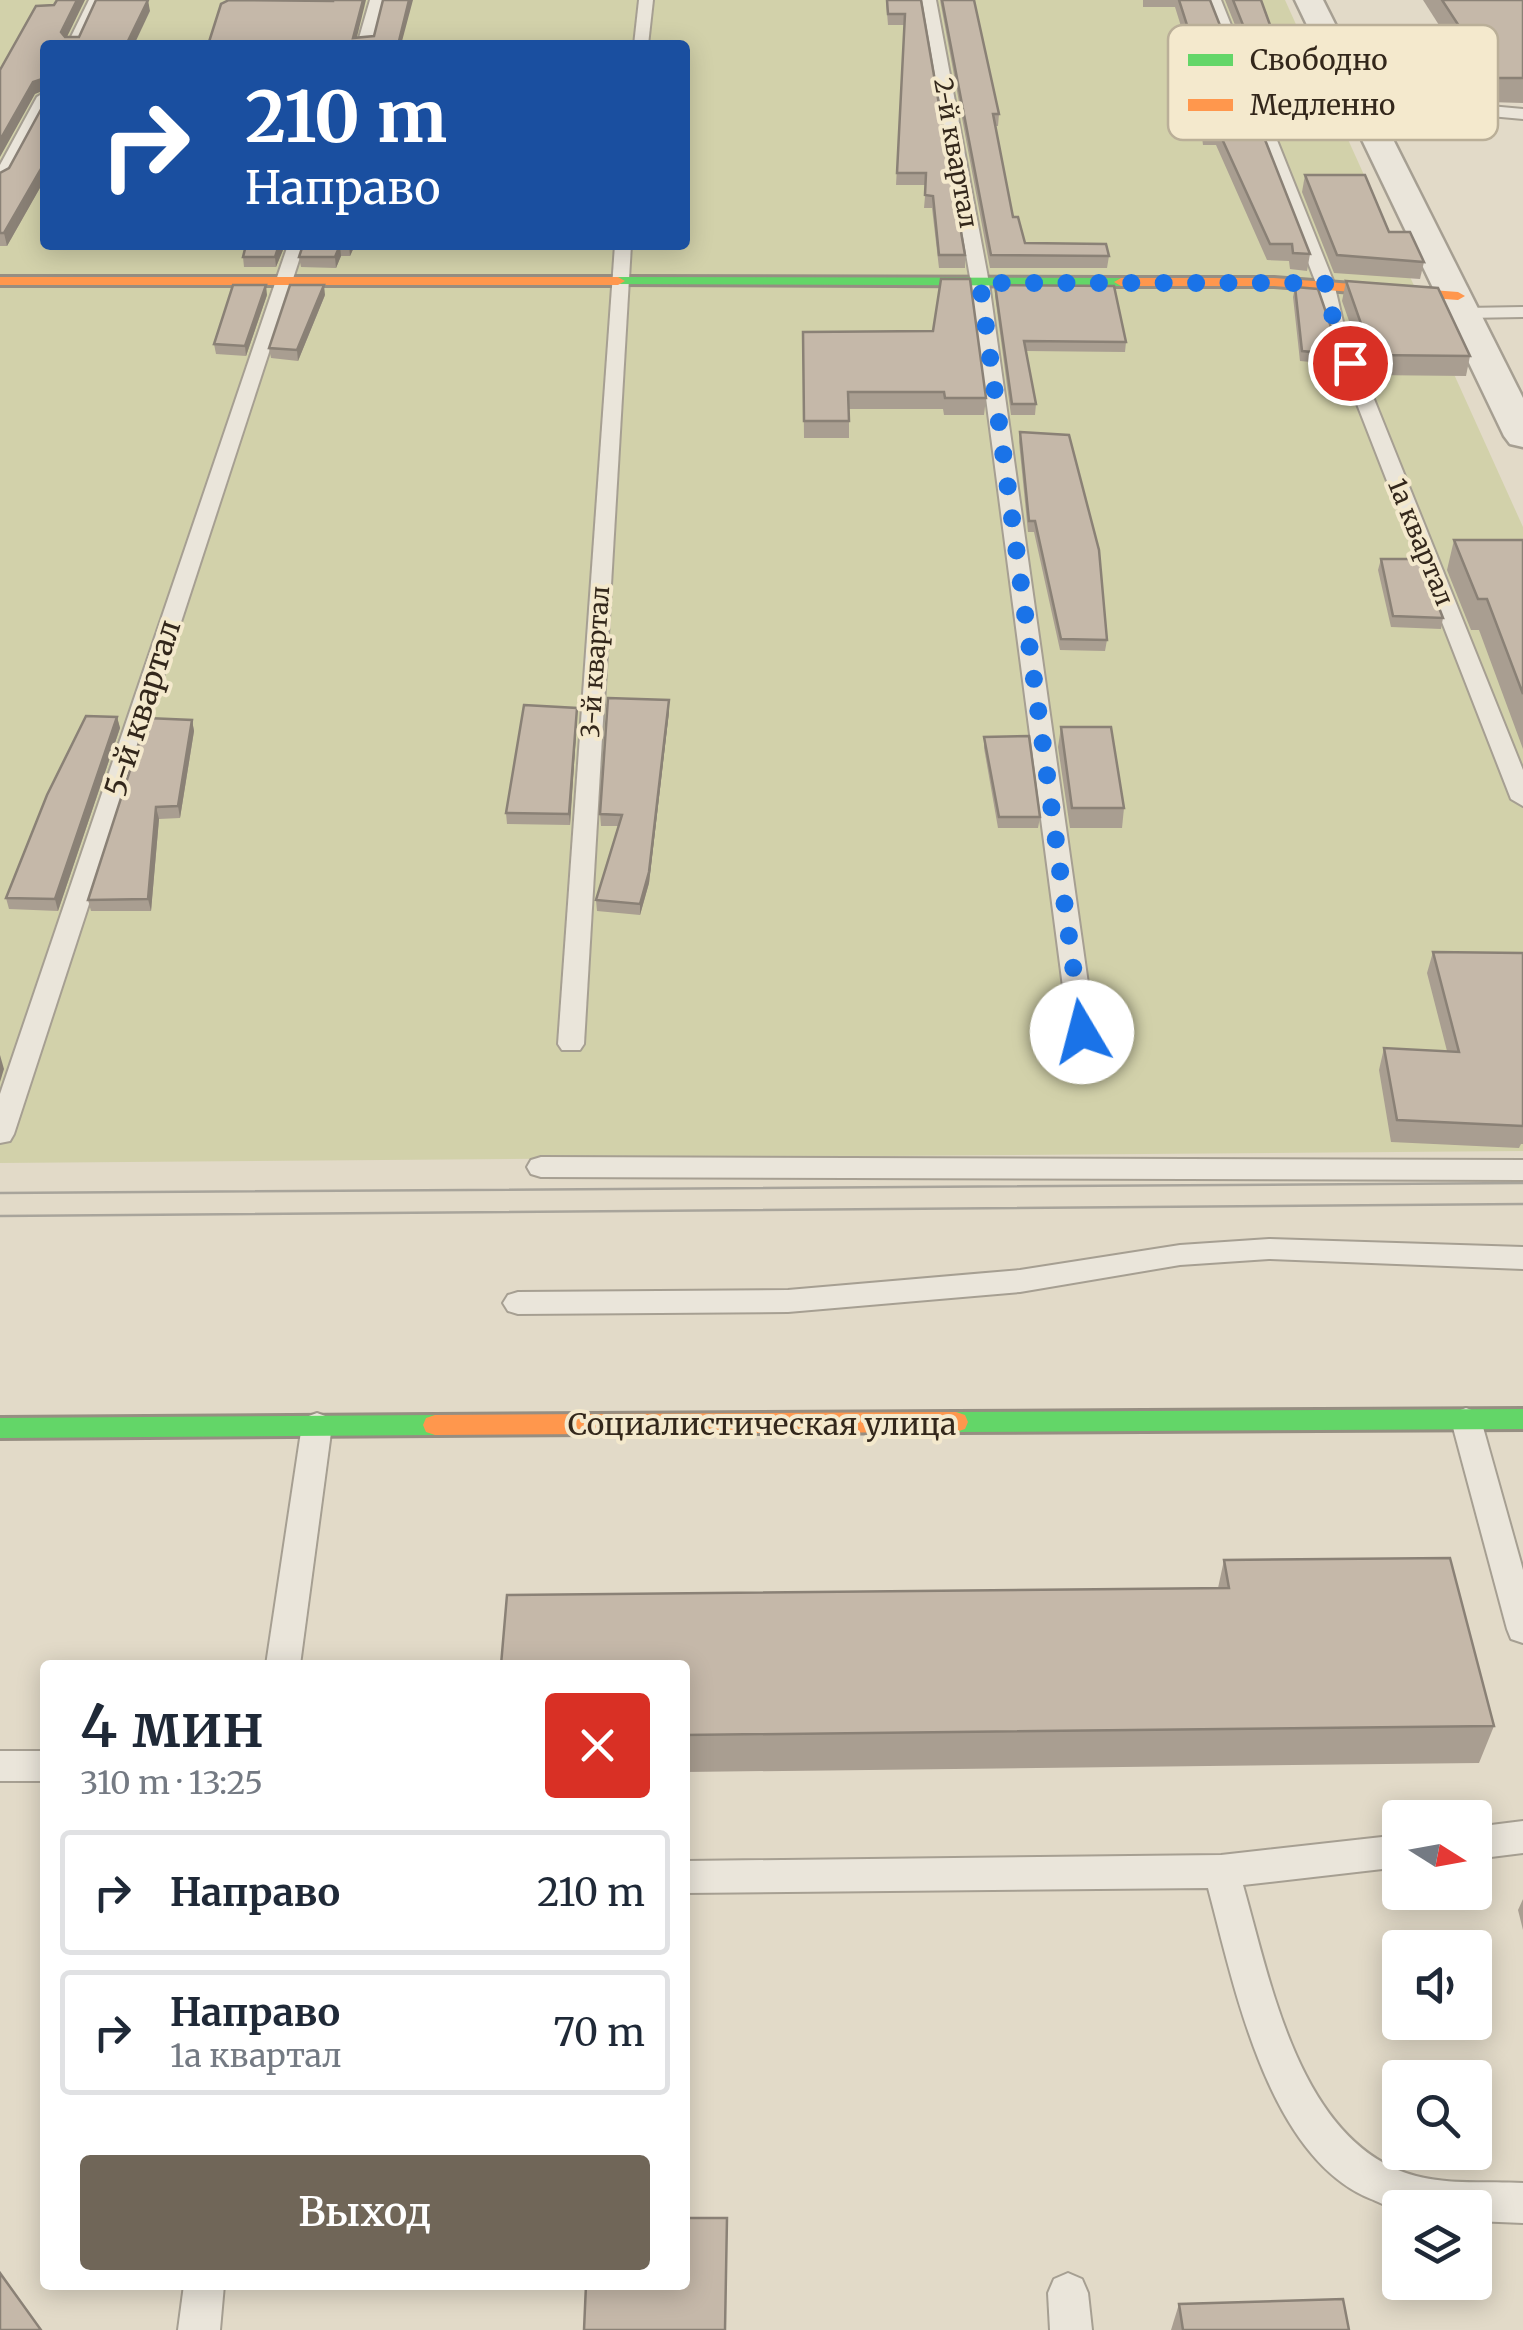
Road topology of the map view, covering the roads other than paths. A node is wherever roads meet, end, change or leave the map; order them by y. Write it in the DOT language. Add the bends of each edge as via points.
graph roads {
  1 [pos="96,0"];
  2 [pos="376,0"];
  3 [pos="646,0"];
  4 [pos="929,0"];
  5 [pos="1214,0"];
  6 [pos="1309,0"];
  7 [pos="1224,25"];
  8 [pos="1322,25"];
  9 [pos="76,40"];
  10 [pos="365,40"];
  11 [pos="642,40"];
  12 [pos="40,106"];
  13 [pos="1498,112"];
  14 [pos="1523,114"];
  15 [pos="1269,140"];
  16 [pos="1379,140"];
  17 [pos="0,179"];
  18 [pos="294,250"];
  19 [pos="622,250"];
  20 [pos="0,281"];
  21 [pos="619,281"];
  22 [pos="283,282"];
  23 [pos="1325,283"];
  24 [pos="981,294"];
  25 [pos="1462,305"];
  26 [pos="1523,312"];
  27 [pos="1523,436"];
  28 [pos="1523,799"];
  29 [pos="1082,1032"];
  30 [pos="571,1044"];
  31 [pos="0,1134"];
  32 [pos="541,1167"];
  33 [pos="1523,1170"];
  34 [pos="1523,1258"];
  35 [pos="518,1302"];
  36 [pos="1523,1419"];
  37 [pos="1466,1420"];
  38 [pos="317,1426"];
  39 [pos="0,1428"];
  40 [pos="1523,1629"];
  41 [pos="284,1660"];
  42 [pos="0,1766"];
  43 [pos="40,1766"];
  44 [pos="1523,1837"];
  45 [pos="1492,1840"];
  46 [pos="1382,1853"];
  47 [pos="1221,1871"];
  48 [pos="690,1876"];
  49 [pos="1523,2203"];
  50 [pos="203,2290"];
  51 [pos="199,2330"];
  1 -- 9 [label="lane"];
  2 -- 10 [label="lane"];
  3 -- 11 [label="lane"];
  4 -- 24 [label="lane, 2-й квартал"];
  5 -- 7 [label="lane, 1а квартал"];
  6 -- 8 [label="street"];
  12 -- 17 [label="lane"];
  13 -- 14 [label="lane"];
  15 -- 23 [label="lane, 1а квартал"];
  16 -- 25 [label="street"];
  18 -- 22 [label="lane, 5-й квартал"];
  19 -- 21 [label="lane, 3-й квартал"];
  20 -- 22 [label="street"];
  21 -- 22 [label="street"];
  21 -- 24 [label="street"];
  21 -- 30 [label="lane, 3-й квартал"];
  22 -- 31 [label="lane, 5-й квартал"];
  23 -- 24 [label="street"];
  23 -- 25 [label="street"];
  23 -- 28 [label="lane, 1а квартал" via="1334,322"];
  24 -- 29 [label="lane, 2-й квартал"];
  25 -- 26 [label="lane"];
  25 -- 27 [label="street"];
  32 -- 33 [label="lane"];
  34 -- 35 [label="lane" via="1269,1249 1180,1255 1020,1281 788,1301"];
  36 -- 37 [label="street, Социалистическая улица"];
  37 -- 38 [label="street, Социалистическая улица"];
  37 -- 40 [label="lane"];
  38 -- 39 [label="street, Социалистическая улица"];
  38 -- 41 [label="lane"];
  42 -- 43 [label="lane"];
  44 -- 45 [label="lane"];
  46 -- 47 [label="lane"];
  47 -- 48 [label="lane"];
  47 -- 49 [label="lane" via="1292,2092 1336,2154 1367,2177 1414,2196"];
  50 -- 51 [label="lane"];
}
